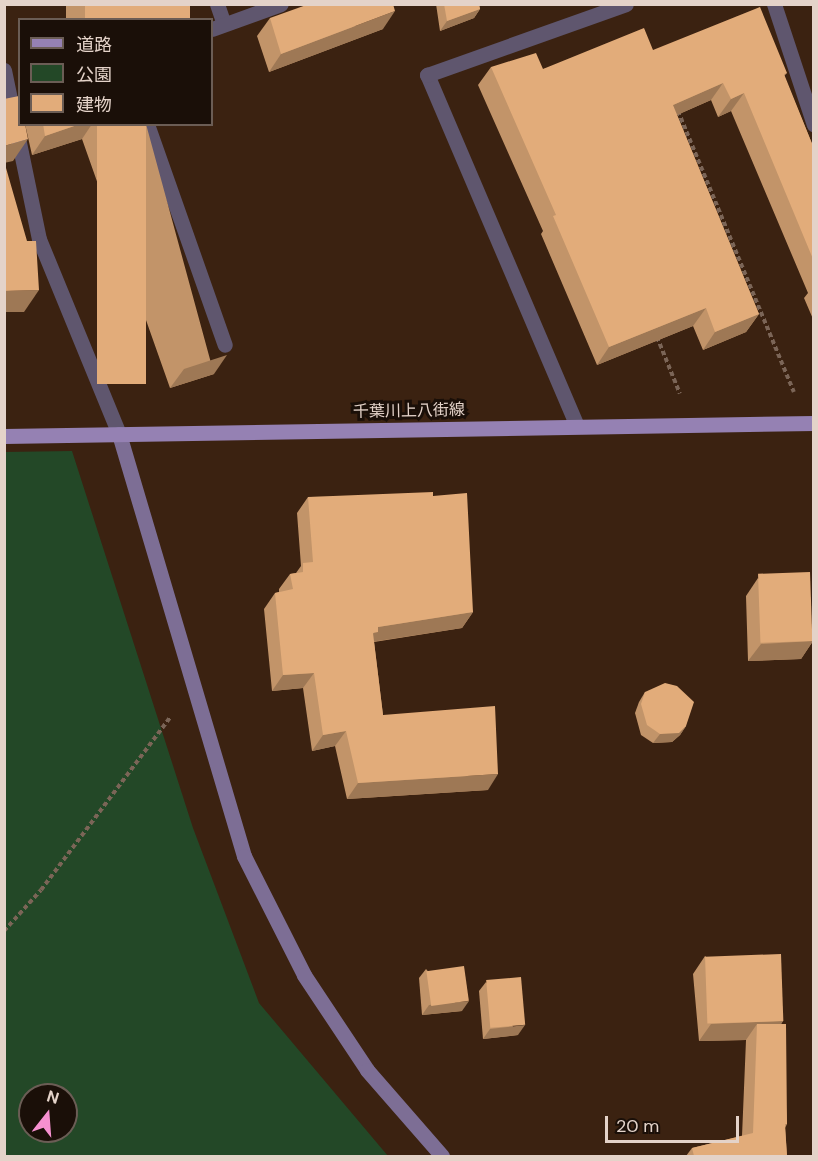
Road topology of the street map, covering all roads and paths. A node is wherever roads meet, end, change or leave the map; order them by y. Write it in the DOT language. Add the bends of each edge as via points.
graph roads {
  1 [pos="217,4"];
  2 [pos="281,4"];
  3 [pos="626,4"];
  4 [pos="774,4"];
  5 [pos="218,27"];
  6 [pos="4,70"];
  7 [pos="12,98"];
  8 [pos="675,104"];
  9 [pos="813,125"];
  10 [pos="148,126"];
  11 [pos="656,335"];
  12 [pos="225,345"];
  13 [pos="810,423"];
  14 [pos="692,424"];
  15 [pos="577,426"];
  16 [pos="119,434"];
  17 [pos="4,436"];
  18 [pos="194,684"];
  19 [pos="4,931"];
  20 [pos="442,1156"];
  1 -- 5 [label="street"];
  2 -- 5 [label="street"];
  3 -- 15 [label="street" via="427,75"];
  4 -- 9 [label="street"];
  6 -- 7 [label="street"];
  7 -- 16 [label="street" via="39,239"];
  8 -- 13 [label="path"];
  10 -- 12 [label="street"];
  11 -- 14 [label="path"];
  13 -- 14 [label="main road, 千葉川上八街線"];
  14 -- 15 [label="main road, 千葉川上八街線"];
  15 -- 16 [label="main road, 千葉川上八街線"];
  16 -- 17 [label="main road, 千葉川上八街線"];
  16 -- 18 [label="street"];
  18 -- 19 [label="path" via="138,764 41,890"];
  18 -- 20 [label="street" via="244,856 304,975 367,1070"];
}
